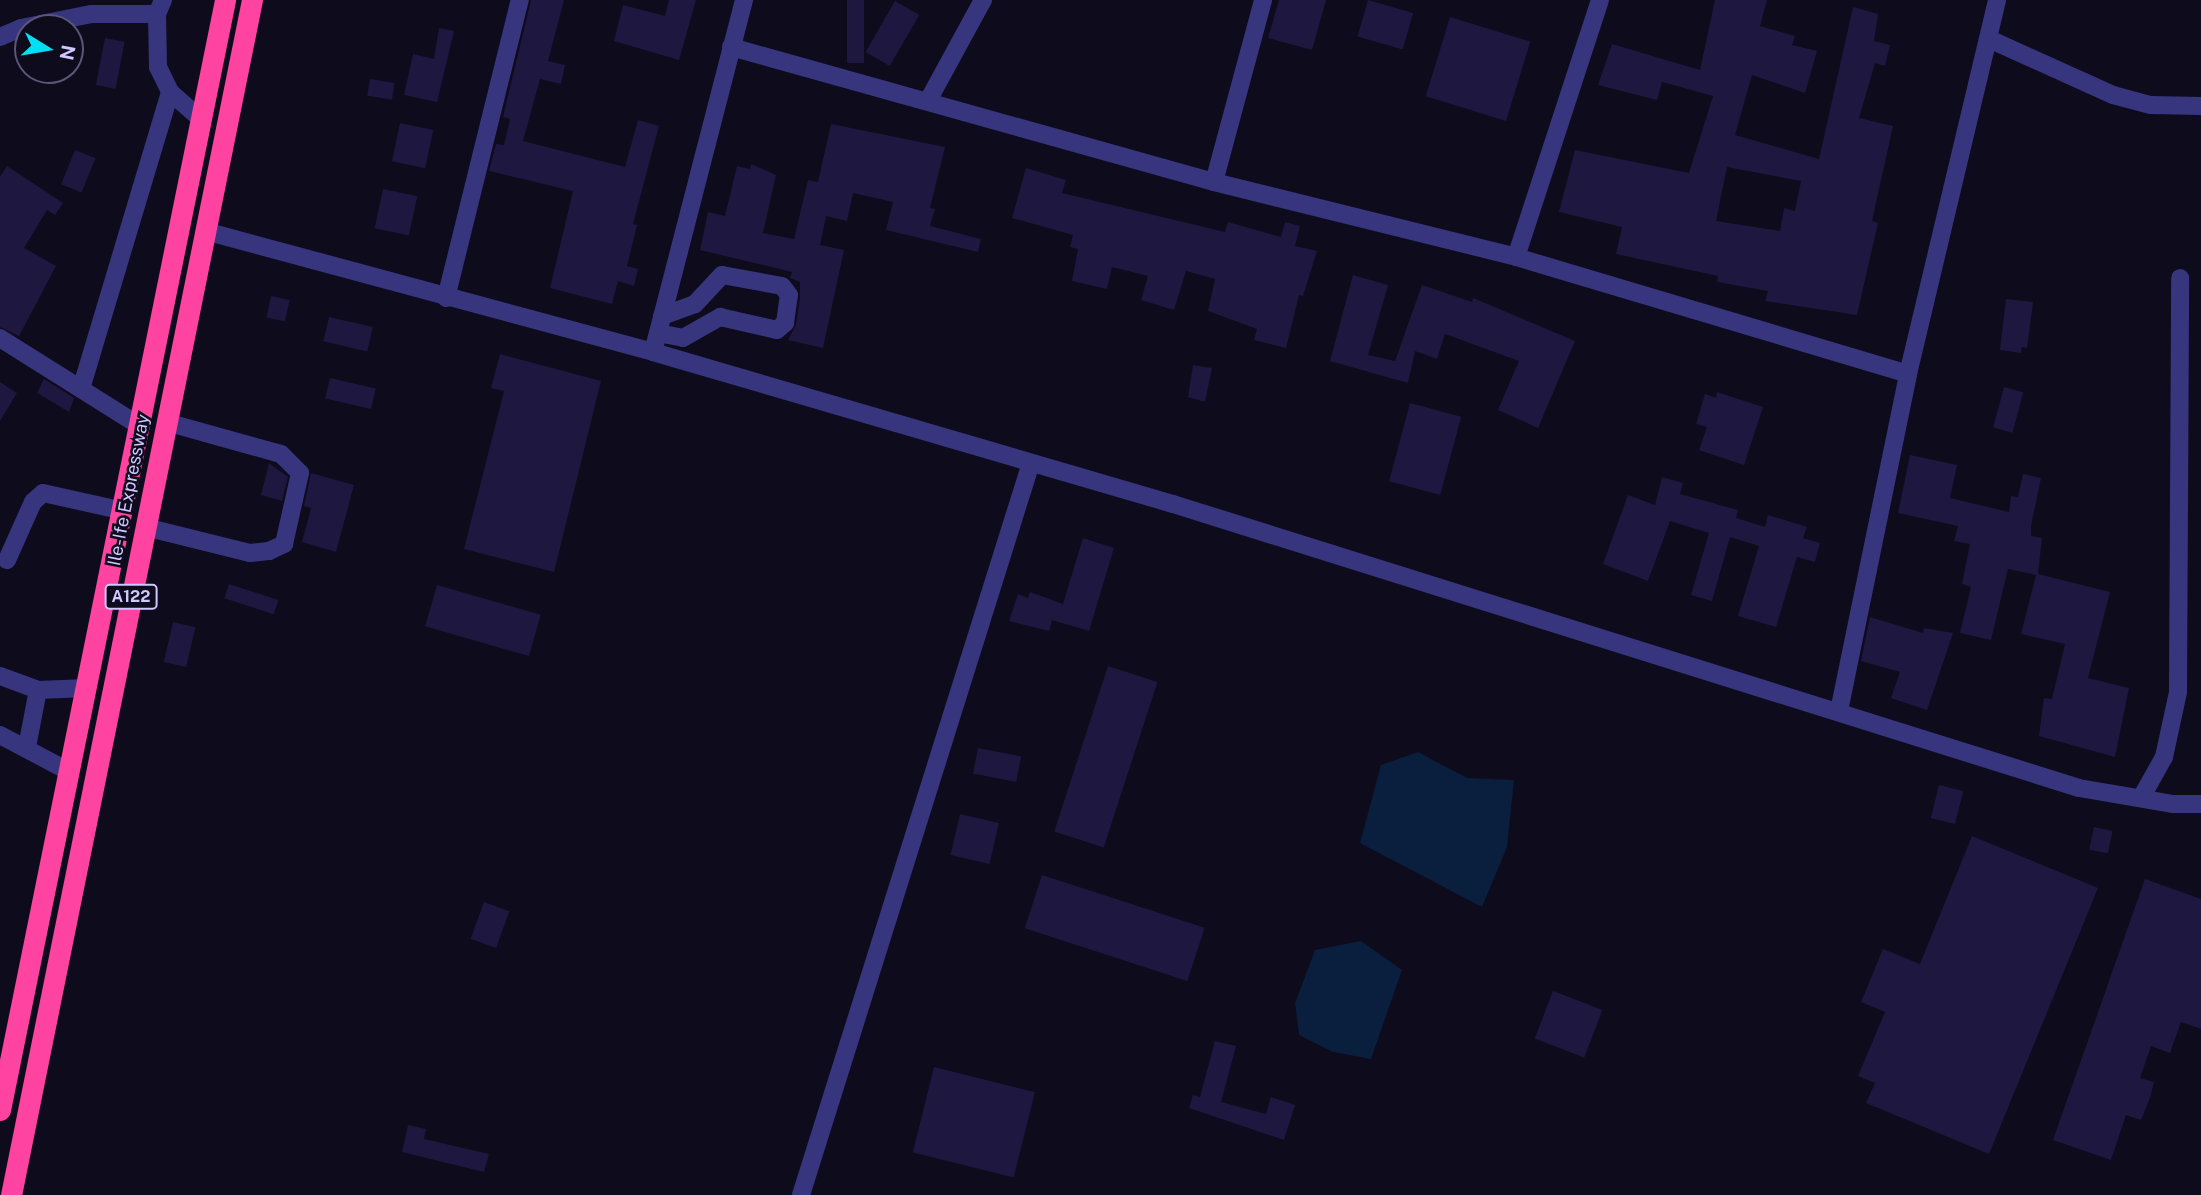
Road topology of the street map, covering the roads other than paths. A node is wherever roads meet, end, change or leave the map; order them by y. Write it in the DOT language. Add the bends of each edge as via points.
graph roads {
  1 [pos="225,0"];
  2 [pos="253,0"];
  3 [pos="520,0"];
  4 [pos="744,0"];
  5 [pos="983,0"];
  6 [pos="1263,0"];
  7 [pos="1600,0"];
  8 [pos="1997,0"];
  9 [pos="160,7"];
  10 [pos="0,37"];
  11 [pos="1989,39"];
  12 [pos="731,47"];
  13 [pos="170,92"];
  14 [pos="929,99"];
  15 [pos="2201,106"];
  16 [pos="201,119"];
  17 [pos="1214,182"];
  18 [pos="205,231"];
  19 [pos="1517,257"];
  20 [pos="2180,278"];
  21 [pos="703,294"];
  22 [pos="446,298"];
  23 [pos="662,316"];
  24 [pos="716,318"];
  25 [pos="658,333"];
  26 [pos="0,338"];
  27 [pos="653,352"];
  28 [pos="1908,374"];
  29 [pos="80,389"];
  30 [pos="166,422"];
  31 [pos="140,426"];
  32 [pos="1031,463"];
  33 [pos="124,511"];
  34 [pos="145,527"];
  35 [pos="7,560"];
  36 [pos="0,676"];
  37 [pos="87,688"];
  38 [pos="38,690"];
  39 [pos="1839,711"];
  40 [pos="0,735"];
  41 [pos="27,747"];
  42 [pos="70,772"];
  43 [pos="2141,798"];
  44 [pos="2201,804"];
  45 [pos="0,1110"];
  46 [pos="13,1193"];
  47 [pos="801,1195"];
  1 -- 16 [label="highway, Ile-Ife Expressway / A122"];
  2 -- 18 [label="highway, Ile-Ife Expressway / A122"];
  3 -- 22 [label="street"];
  4 -- 12 [label="street"];
  5 -- 14 [label="street"];
  6 -- 17 [label="street"];
  7 -- 19 [label="street"];
  8 -- 11 [label="street"];
  9 -- 10 [label="street" via="91,14"];
  9 -- 13 [label="street" via="158,67"];
  11 -- 15 [label="street" via="2113,95 2151,105"];
  11 -- 28 [label="street"];
  12 -- 14 [label="street"];
  12 -- 23 [label="street"];
  13 -- 16 [label="street"];
  13 -- 29 [label="street"];
  14 -- 17 [label="street"];
  16 -- 31 [label="highway, Ile-Ife Expressway / A122"];
  17 -- 19 [label="street"];
  18 -- 22 [label="street"];
  18 -- 30 [label="highway, Ile-Ife Expressway / A122"];
  19 -- 28 [label="street"];
  20 -- 43 [label="street" via="2178,692 2164,757"];
  21 -- 23 [label="street" via="692,306"];
  21 -- 24 [label="street"];
  21 -- 24 [label="street" via="714,279 725,275 782,286 789,295 785,323 776,330"];
  22 -- 27 [label="street"];
  23 -- 25 [label="street"];
  24 -- 25 [label="street" via="682,338"];
  25 -- 27 [label="street"];
  26 -- 29 [label="street"];
  27 -- 32 [label="street"];
  28 -- 39 [label="street"];
  29 -- 31 [label="street"];
  30 -- 34 [label="highway, Ile-Ife Expressway / A122"];
  30 -- 34 [label="street" via="281,454 300,473 284,544 269,551 250,553"];
  31 -- 33 [label="highway, Ile-Ife Expressway / A122"];
  32 -- 39 [label="street" via="1292,539"];
  32 -- 47 [label="street"];
  33 -- 35 [label="street" via="43,493 33,502"];
  33 -- 37 [label="highway, Ile-Ife Expressway / A122"];
  34 -- 46 [label="highway, Ile-Ife Expressway / A122"];
  36 -- 38 [label="street"];
  37 -- 38 [label="street"];
  37 -- 42 [label="highway, Ile-Ife Expressway / A122"];
  38 -- 41 [label="street"];
  39 -- 43 [label="street" via="2079,788"];
  40 -- 41 [label="street"];
  41 -- 42 [label="street"];
  42 -- 45 [label="highway, Ile-Ife Expressway / A122"];
  43 -- 44 [label="street"];
}
